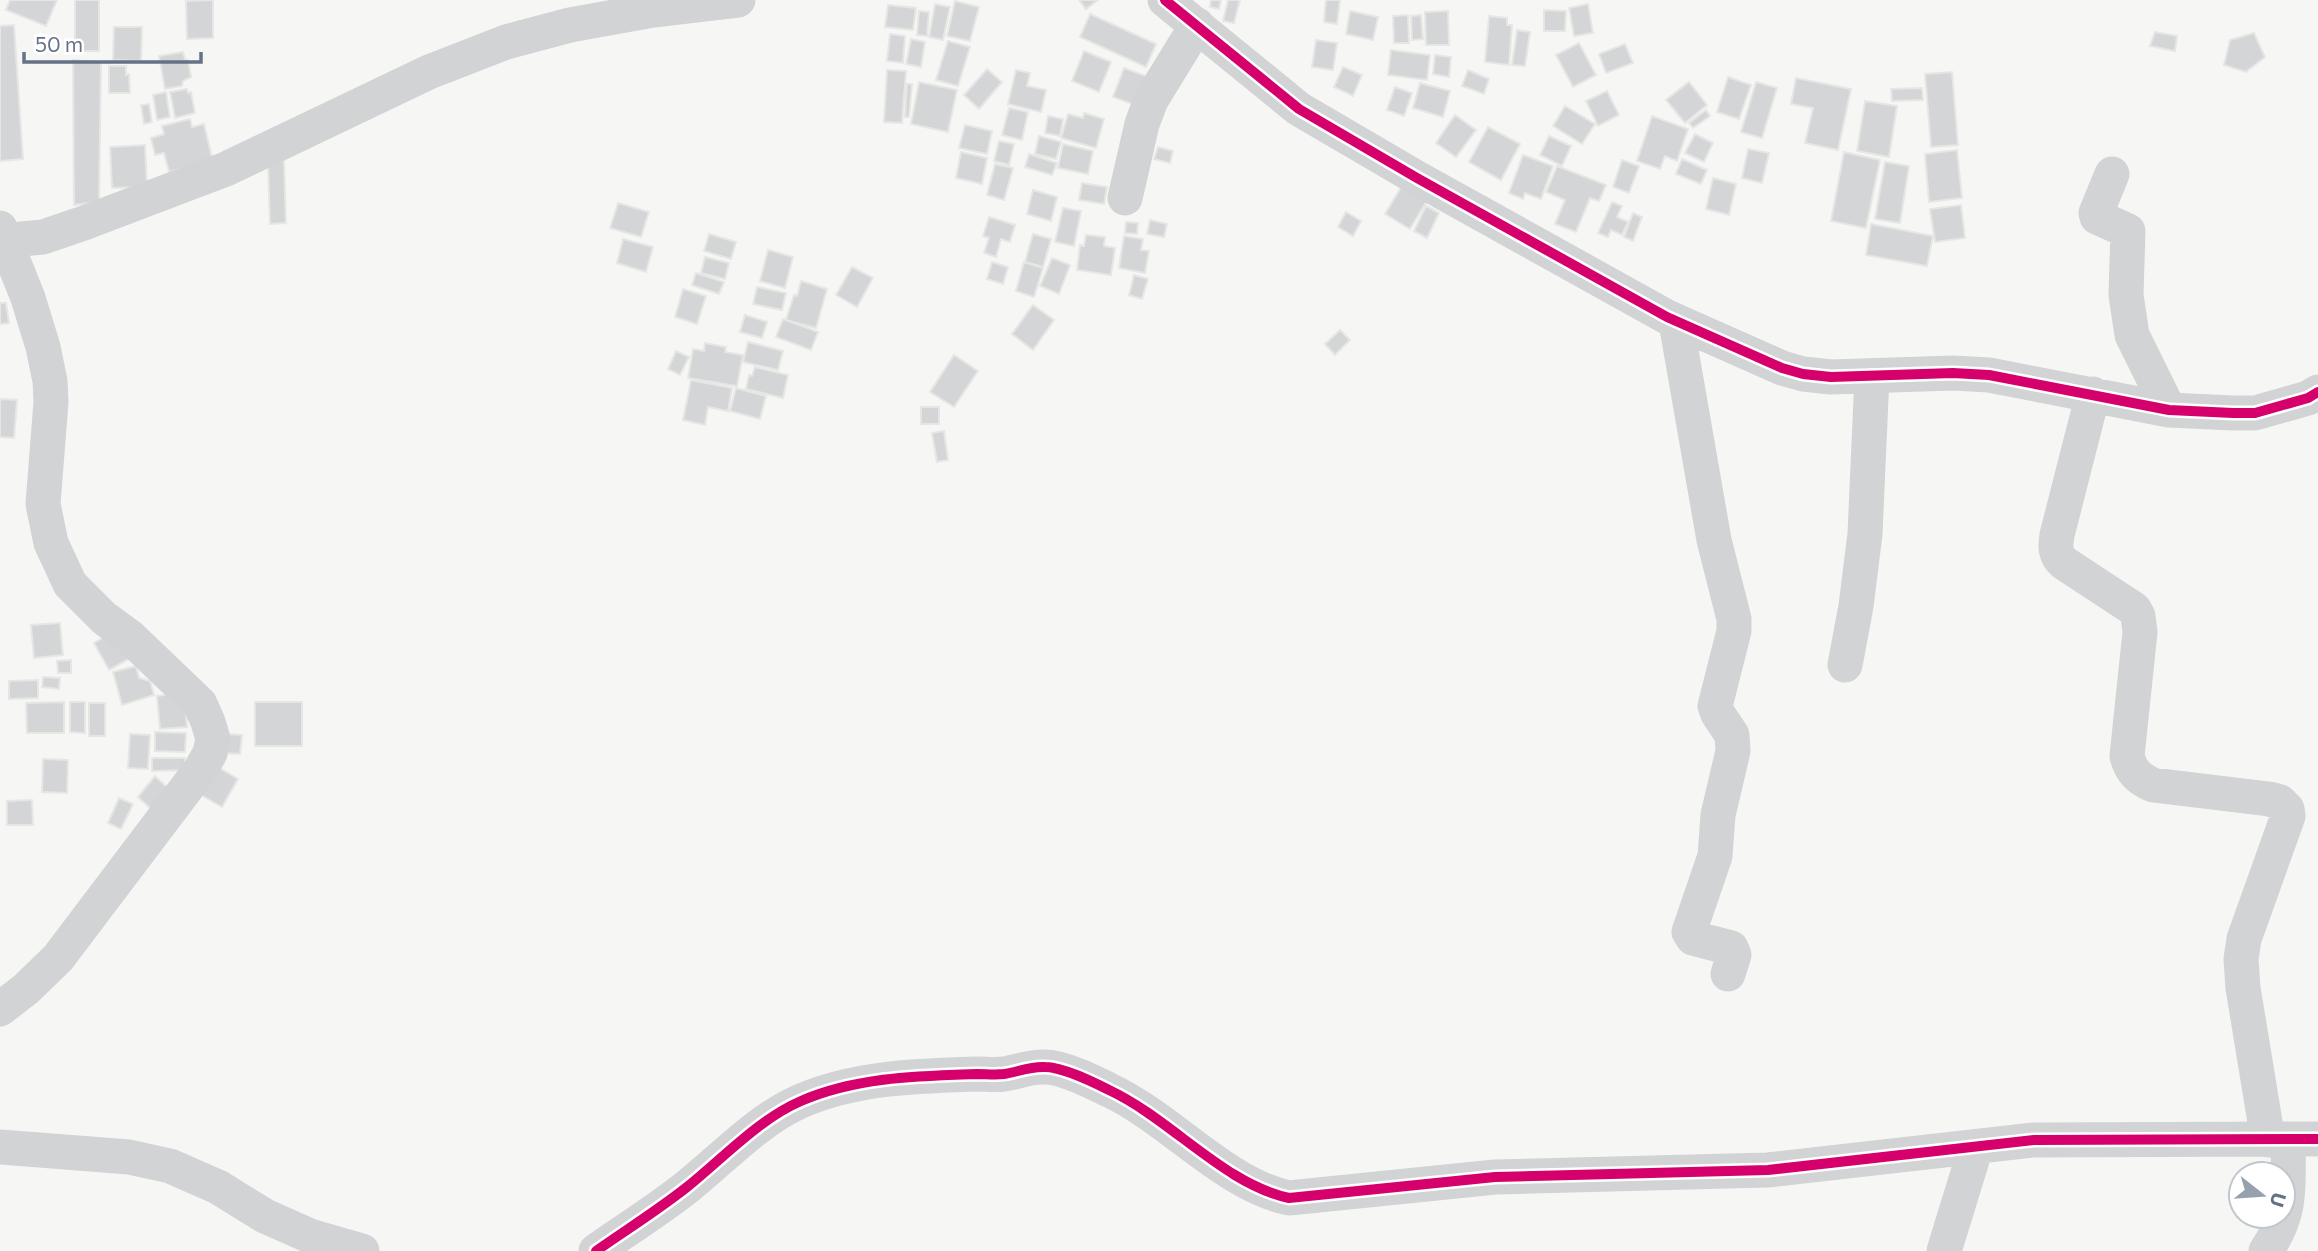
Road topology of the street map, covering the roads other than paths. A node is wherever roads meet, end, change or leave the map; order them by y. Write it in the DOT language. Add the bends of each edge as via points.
graph roads {
  1 [pos="738,0"];
  2 [pos="1165,0"];
  3 [pos="1197,25"];
  4 [pos="2112,174"];
  5 [pos="1125,198"];
  6 [pos="2,236"];
  7 [pos="1676,321"];
  8 [pos="1872,376"];
  9 [pos="2318,392"];
  10 [pos="2093,394"];
  11 [pos="2169,410"];
  12 [pos="1845,666"];
  13 [pos="1728,974"];
  14 [pos="0,1009"];
  15 [pos="2291,1140"];
  16 [pos="0,1147"];
  17 [pos="1976,1147"];
  18 [pos="362,1251"];
  19 [pos="596,1251"];
  20 [pos="1944,1251"];
  21 [pos="2266,1251"];
  1 -- 6 [label="street" via="605,18 506,42 429,72 226,169 43,237"];
  2 -- 3 [label="street"];
  3 -- 5 [label="street" via="1151,100"];
  3 -- 7 [label="street" via="1299,109"];
  4 -- 11 [label="street" via="2097,218 2128,231 2126,295 2132,335"];
  6 -- 14 [label="street" via="28,298 50,381 43,503 51,543 70,584 200,704 213,739 201,769 58,958"];
  7 -- 8 [label="street" via="1803,374"];
  7 -- 13 [label="street" via="1714,540 1734,619 1716,706 1732,735 1733,751 1718,815 1715,856 1689,932 1693,938 1731,948 1734,955"];
  8 -- 10 [label="street" via="1989,374"];
  8 -- 12 [label="street" via="1865,534"];
  9 -- 11 [label="street" via="2255,413"];
  10 -- 11 [label="street"];
  10 -- 15 [label="street" via="2056,550 2064,563 2138,616 2127,756 2130,766 2154,785 2269,799 2287,809 2241,959 2243,988"];
  15 -- 17 [label="street" via="2034,1140"];
  15 -- 21 [label="street" via="2283,1223"];
  16 -- 18 [label="street" via="129,1157 170,1166 310,1236"];
  17 -- 19 [label="street" via="1768,1170 1495,1177 1289,1198 1242,1181 1118,1094 1049,1066 1030,1067 859,1084 800,1102 754,1130 685,1188"];
  17 -- 20 [label="street"];
}
